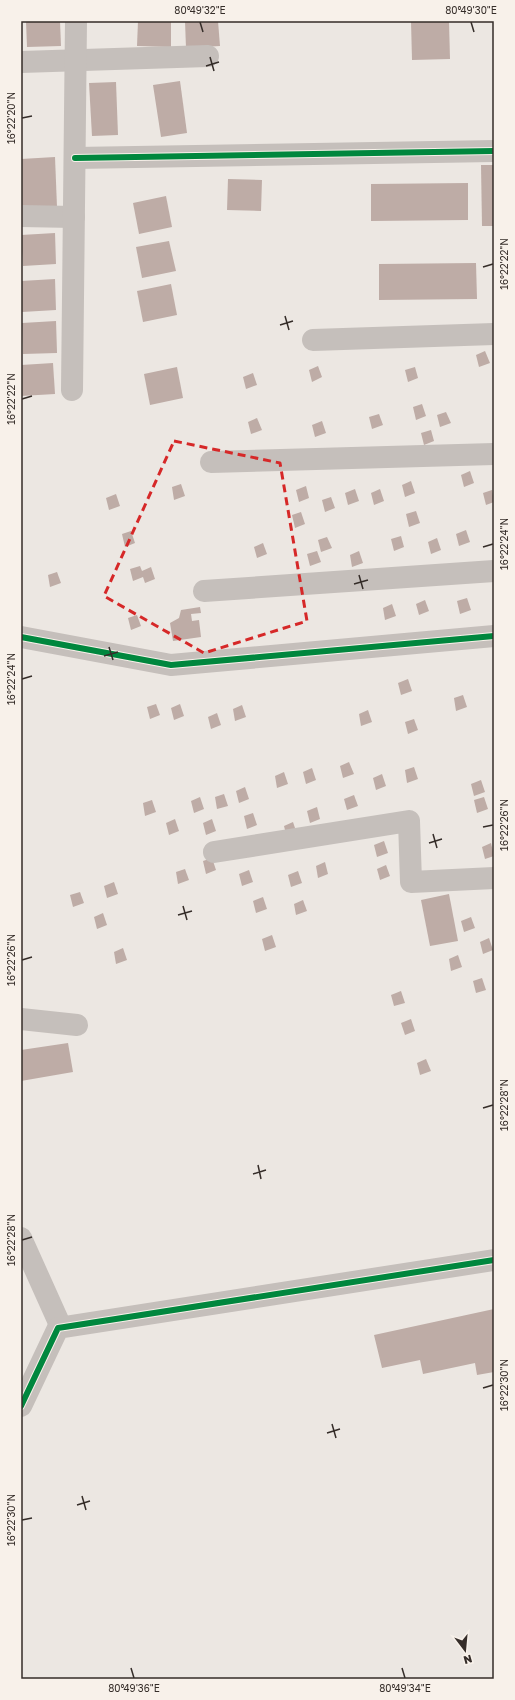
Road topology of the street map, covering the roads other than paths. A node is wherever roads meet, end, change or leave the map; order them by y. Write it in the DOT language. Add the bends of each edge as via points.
graph roads {
  1 [pos="76,21"];
  2 [pos="208,56"];
  3 [pos="75,61"];
  4 [pos="21,62"];
  5 [pos="494,151"];
  6 [pos="75,158"];
  7 [pos="21,216"];
  8 [pos="74,218"];
  9 [pos="494,334"];
  10 [pos="313,340"];
  11 [pos="72,390"];
  12 [pos="494,454"];
  13 [pos="210,462"];
  14 [pos="494,571"];
  15 [pos="204,591"];
  16 [pos="494,636"];
  17 [pos="21,637"];
  18 [pos="214,852"];
  19 [pos="494,878"];
  20 [pos="21,1019"];
  21 [pos="77,1025"];
  22 [pos="21,1238"];
  23 [pos="494,1260"];
  24 [pos="61,1328"];
  25 [pos="21,1406"];
  1 -- 3 [label="street"];
  2 -- 3 [label="street"];
  3 -- 4 [label="street"];
  3 -- 6 [label="street"];
  5 -- 6 [label="street"];
  6 -- 8 [label="street"];
  7 -- 8 [label="street"];
  8 -- 11 [label="street"];
  9 -- 10 [label="street"];
  12 -- 13 [label="street"];
  14 -- 15 [label="street"];
  16 -- 17 [label="street" via="171,665"];
  18 -- 19 [label="street" via="409,821 411,882"];
  20 -- 21 [label="street"];
  22 -- 24 [label="street"];
  23 -- 24 [label="street"];
  24 -- 25 [label="street" via="58,1328"];
}
